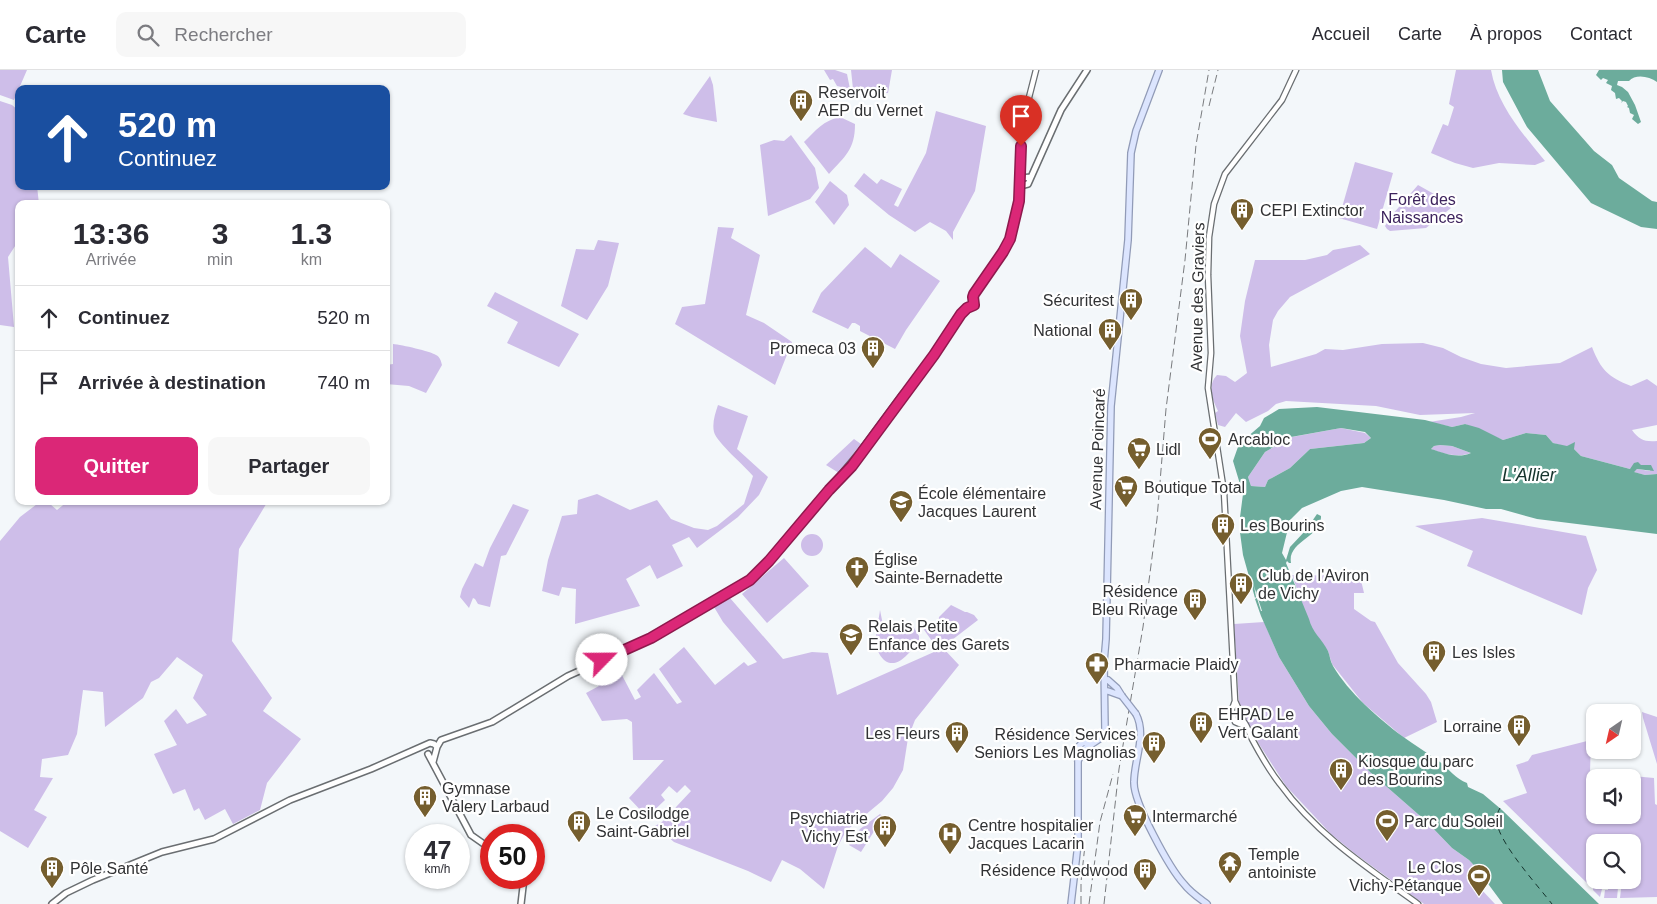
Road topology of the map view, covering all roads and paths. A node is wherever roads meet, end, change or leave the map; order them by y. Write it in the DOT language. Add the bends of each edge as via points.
graph roads {
  1 [pos="1036,70"];
  2 [pos="1087,70"];
  3 [pos="1159,70"];
  4 [pos="1295,70"];
  5 [pos="1031,177"];
  6 [pos="1020,178"];
  7 [pos="1020,186"];
  8 [pos="910,387"];
  9 [pos="829,490"];
  10 [pos="1105,682"];
  11 [pos="1108,691"];
  12 [pos="1122,696"];
  13 [pos="1235,705"];
  14 [pos="1105,716"];
  15 [pos="1244,722"];
  16 [pos="456,735"];
  17 [pos="432,743"];
  18 [pos="426,745"];
  19 [pos="437,748"];
  20 [pos="428,754"];
  21 [pos="434,754"];
  22 [pos="433,762"];
  23 [pos="480,842"];
  24 [pos="520,889"];
  25 [pos="522,889"];
  26 [pos="52,904"];
  27 [pos="519,904"];
  28 [pos="1071,904"];
  29 [pos="1207,904"];
  30 [pos="1418,904"];
  1 -- 6 [label="street" via="1024,117"];
  2 -- 5 [label="main road" via="1061,110"];
  3 -- 10 [label="main road, Avenue Poincaré" via="1131,153 1126,261 1111,406"];
  4 -- 13 [label="street, Avenue des Graviers" via="1282,100 1220,184 1208,244 1211,345 1208,388 1224,492"];
  5 -- 6 [label="main road"];
  5 -- 7 [label="main road" via="1028,184"];
  6 -- 7 [label="main road"];
  7 -- 8 [label="main road" via="1018,209 1007,246 974,294 974,305 961,314"];
  8 -- 9 [label="main road"];
  8 -- 9 [label="main road" via="865,451"];
  9 -- 16 [label="main road" via="750,580 644,641 568,676 492,722"];
  10 -- 11 [label="main road"];
  10 -- 12 [label="main road" via="1117,688"];
  10 -- 14 [label="main road"];
  11 -- 12 [label="main road"];
  11 -- 14 [label="main road"];
  12 -- 29 [label="main road, bridge" via="1136,714 1140,729 1134,782 1136,799 1172,868 1184,885"];
  13 -- 15 [label="street"];
  13 -- 15 [label="street" via="1231,712 1235,722 1240,725"];
  14 -- 28 [label="main road" via="1104,732 1083,747 1078,761 1079,830"];
  15 -- 30 [label="street" via="1280,785 1325,835"];
  16 -- 17 [label="main road" via="443,736"];
  16 -- 19 [label="main road" via="441,740"];
  17 -- 18 [label="main road"];
  17 -- 19 [label="main road"];
  18 -- 20 [label="main road"];
  18 -- 26 [label="main road" via="290,800 214,839 162,852 93,880"];
  19 -- 21 [label="main road"];
  20 -- 21 [label="main road"];
  20 -- 22 [label="main road"];
  21 -- 22 [label="main road"];
  22 -- 23 [label="main road" via="471,835"];
  24 -- 27 [label="main road"];
  25 -- 27 [label="main road"];
}
